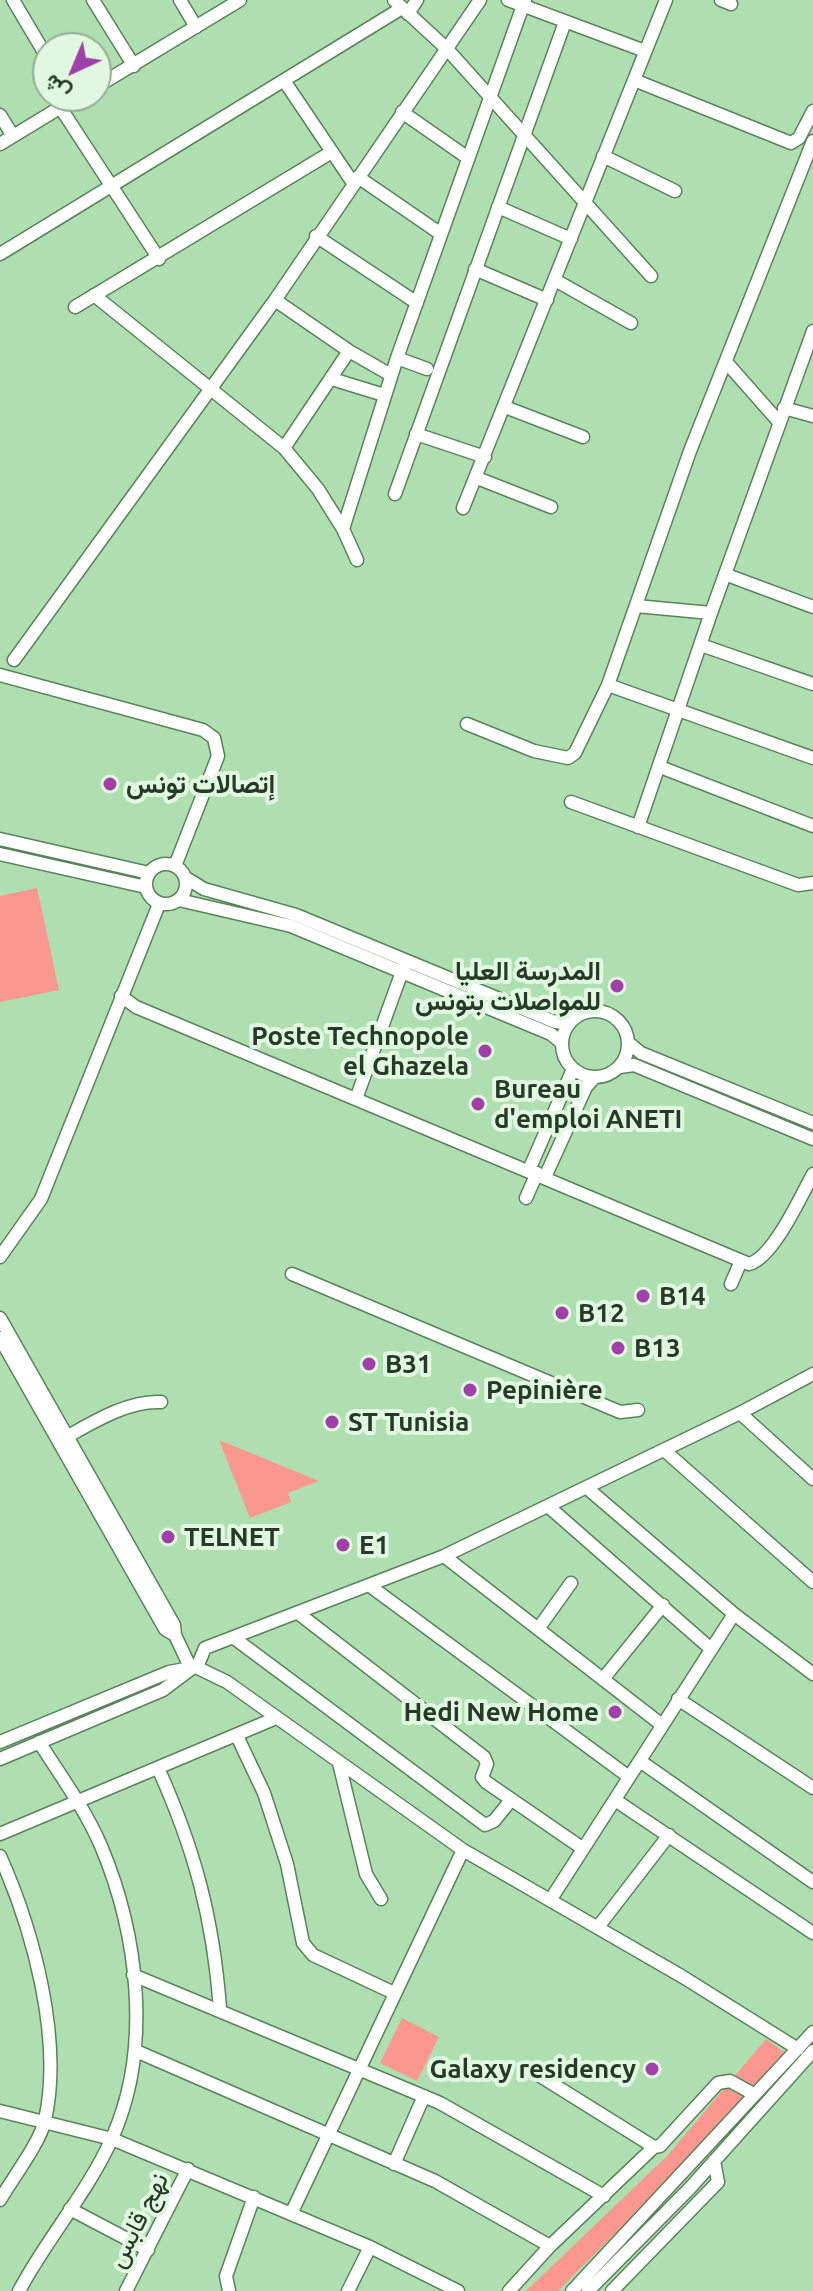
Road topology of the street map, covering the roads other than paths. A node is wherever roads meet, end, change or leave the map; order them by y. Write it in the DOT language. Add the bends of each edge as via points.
graph roads {
  1 [pos="13,0"];
  2 [pos="93,0"];
  3 [pos="180,0"];
  4 [pos="240,0"];
  5 [pos="417,0"];
  6 [pos="480,0"];
  7 [pos="508,0"];
  8 [pos="666,0"];
  9 [pos="524,3"];
  10 [pos="401,7"];
  11 [pos="565,22"];
  12 [pos="196,27"];
  13 [pos="32,32"];
  14 [pos="447,49"];
  15 [pos="645,51"];
  16 [pos="134,66"];
  17 [pos="112,78"];
  18 [pos="634,80"];
  19 [pos="285,82"];
  20 [pos="490,96"];
  21 [pos="813,111"];
  22 [pos="52,112"];
  23 [pos="63,112"];
  24 [pos="402,112"];
  25 [pos="0,115"];
  26 [pos="524,133"];
  27 [pos="13,136"];
  28 [pos="813,141"];
  29 [pos="0,144"];
  30 [pos="330,153"];
  31 [pos="603,156"];
  32 [pos="468,158"];
  33 [pos="355,180"];
  34 [pos="112,187"];
  35 [pos="675,191"];
  36 [pos="585,203"];
  37 [pos="498,207"];
  38 [pos="441,234"];
  39 [pos="316,236"];
  40 [pos="571,239"];
  41 [pos="0,254"];
  42 [pos="159,259"];
  43 [pos="475,269"];
  44 [pos="651,276"];
  45 [pos="555,280"];
  46 [pos="94,295"];
  47 [pos="275,300"];
  48 [pos="547,300"];
  49 [pos="417,303"];
  50 [pos="75,307"];
  51 [pos="631,323"];
  52 [pos="811,339"];
  53 [pos="349,351"];
  54 [pos="397,358"];
  55 [pos="726,362"];
  56 [pos="427,369"];
  57 [pos="391,375"];
  58 [pos="332,379"];
  59 [pos="210,388"];
  60 [pos="384,395"];
  61 [pos="505,407"];
  62 [pos="784,408"];
  63 [pos="813,416"];
  64 [pos="779,422"];
  65 [pos="416,434"];
  66 [pos="583,437"];
  67 [pos="284,448"];
  68 [pos="485,457"];
  69 [pos="477,478"];
  70 [pos="395,494"];
  71 [pos="551,507"];
  72 [pos="463,508"];
  73 [pos="343,529"];
  74 [pos="357,560"];
  75 [pos="727,575"];
  76 [pos="812,605"];
  77 [pos="636,606"];
  78 [pos="711,613"];
  79 [pos="701,645"];
  80 [pos="14,660"];
  81 [pos="0,675"];
  82 [pos="813,684"];
  83 [pos="608,685"];
  84 [pos="678,710"];
  85 [pos="467,724"];
  86 [pos="813,758"];
  87 [pos="660,767"];
  88 [pos="571,802"];
  89 [pos="813,826"];
  90 [pos="638,827"];
  91 [pos="0,839"];
  92 [pos="0,854"];
  93 [pos="175,866"];
  94 [pos="186,878"];
  95 [pos="148,880"];
  96 [pos="813,883"];
  97 [pos="179,900"];
  98 [pos="159,904"];
  99 [pos="405,965"];
  100 [pos="121,996"];
  101 [pos="569,1023"];
  102 [pos="562,1043"];
  103 [pos="629,1043"];
  104 [pos="620,1067"];
  105 [pos="573,1069"];
  106 [pos="594,1078"];
  107 [pos="356,1099"];
  108 [pos="813,1123"];
  109 [pos="813,1139"];
  110 [pos="537,1173"];
  111 [pos="813,1174"];
  112 [pos="526,1198"];
  113 [pos="18,1230"];
  114 [pos="0,1242"];
  115 [pos="0,1257"];
  116 [pos="741,1261"];
  117 [pos="292,1274"];
  118 [pos="731,1284"];
  119 [pos="0,1318"];
  120 [pos="0,1338"];
  121 [pos="813,1374"];
  122 [pos="161,1402"];
  123 [pos="638,1410"];
  124 [pos="740,1413"];
  125 [pos="63,1438"];
  126 [pos="664,1450"];
  127 [pos="813,1479"];
  128 [pos="587,1488"];
  129 [pos="549,1507"];
  130 [pos="444,1556"];
  131 [pos="813,1582"];
  132 [pos="571,1583"];
  133 [pos="370,1586"];
  134 [pos="663,1605"];
  135 [pos="298,1613"];
  136 [pos="734,1614"];
  137 [pos="538,1629"];
  138 [pos="234,1638"];
  139 [pos="711,1649"];
  140 [pos="194,1668"];
  141 [pos="813,1674"];
  142 [pos="603,1679"];
  143 [pos="678,1699"];
  144 [pos="276,1718"];
  145 [pos="662,1725"];
  146 [pos="237,1736"];
  147 [pos="0,1742"];
  148 [pos="39,1742"];
  149 [pos="0,1759"];
  150 [pos="640,1761"];
  151 [pos="339,1763"];
  152 [pos="158,1768"];
  153 [pos="629,1777"];
  154 [pos="813,1788"];
  155 [pos="511,1800"];
  156 [pos="615,1800"];
  157 [pos="78,1802"];
  158 [pos="0,1834"];
  159 [pos="669,1835"];
  160 [pos="582,1848"];
  161 [pos="463,1850"];
  162 [pos="0,1856"];
  163 [pos="813,1882"];
  164 [pos="381,1899"];
  165 [pos="551,1899"];
  166 [pos="598,1927"];
  167 [pos="813,1933"];
  168 [pos="133,1975"];
  169 [pos="394,1993"];
  170 [pos="220,2008"];
  171 [pos="813,2032"];
  172 [pos="136,2051"];
  173 [pos="808,2056"];
  174 [pos="360,2068"];
  175 [pos="540,2076"];
  176 [pos="750,2092"];
  177 [pos="424,2096"];
  178 [pos="0,2111"];
  179 [pos="45,2121"];
  180 [pos="330,2135"];
  181 [pos="112,2139"];
  182 [pos="654,2147"];
  183 [pos="714,2161"];
  184 [pos="394,2164"];
  185 [pos="188,2169"];
  186 [pos="604,2196"];
  187 [pos="254,2197"];
  188 [pos="0,2200"];
  189 [pos="70,2209"];
  190 [pos="291,2214"];
  191 [pos="550,2246"];
  192 [pos="370,2247"];
  193 [pos="148,2250"];
  194 [pos="19,2291"];
  195 [pos="126,2291"];
  196 [pos="229,2291"];
  197 [pos="348,2291"];
  198 [pos="458,2291"];
  199 [pos="509,2291"];
  200 [pos="572,2291"];
  201 [pos="588,2291"];
  202 [pos="612,2291"];
  1 -- 13 [label="street"];
  2 -- 16 [label="street"];
  3 -- 12 [label="street"];
  4 -- 12 [label="street"];
  5 -- 10 [label="street"];
  6 -- 14 [label="street"];
  7 -- 9 [label="street"];
  8 -- 15 [label="street"];
  9 -- 11 [label="street"];
  9 -- 20 [label="street"];
  10 -- 14 [label="street"];
  10 -- 19 [label="street"];
  11 -- 15 [label="street"];
  11 -- 26 [label="street"];
  12 -- 16 [label="street"];
  14 -- 20 [label="street"];
  14 -- 24 [label="street"];
  15 -- 18 [label="street"];
  16 -- 17 [label="street"];
  18 -- 21 [label="street" via="791,143"];
  18 -- 31 [label="street"];
  19 -- 30 [label="street"];
  19 -- 34 [label="street"];
  20 -- 26 [label="street"];
  20 -- 32 [label="street"];
  22 -- 27 [label="street"];
  23 -- 34 [label="street"];
  24 -- 32 [label="street"];
  24 -- 33 [label="street"];
  25 -- 27 [label="street"];
  26 -- 36 [label="street"];
  26 -- 37 [label="street"];
  27 -- 29 [label="street"];
  28 -- 55 [label="street"];
  30 -- 33 [label="street"];
  30 -- 42 [label="street"];
  31 -- 35 [label="street"];
  31 -- 36 [label="street"];
  32 -- 38 [label="street"];
  33 -- 38 [label="street"];
  33 -- 39 [label="street"];
  34 -- 41 [label="street"];
  34 -- 42 [label="street"];
  36 -- 40 [label="street"];
  36 -- 44 [label="street"];
  37 -- 40 [label="street"];
  37 -- 43 [label="street"];
  38 -- 49 [label="street"];
  39 -- 47 [label="street"];
  39 -- 49 [label="street"];
  40 -- 45 [label="street"];
  42 -- 46 [label="street"];
  43 -- 48 [label="street"];
  43 -- 65 [label="street"];
  45 -- 48 [label="street"];
  45 -- 51 [label="street"];
  46 -- 50 [label="street"];
  46 -- 59 [label="street"];
  47 -- 53 [label="street"];
  47 -- 59 [label="street"];
  48 -- 61 [label="street"];
  49 -- 54 [label="street"];
  52 -- 62 [label="street"];
  53 -- 57 [label="street"];
  53 -- 58 [label="street"];
  54 -- 56 [label="street"];
  54 -- 57 [label="street"];
  55 -- 64 [label="street"];
  55 -- 77 [label="street"];
  57 -- 60 [label="street"];
  58 -- 60 [label="street"];
  58 -- 67 [label="street"];
  59 -- 67 [label="street"];
  59 -- 80 [label="street"];
  60 -- 73 [label="street"];
  61 -- 66 [label="street"];
  61 -- 68 [label="street"];
  62 -- 63 [label="street"];
  62 -- 64 [label="street"];
  64 -- 75 [label="street"];
  65 -- 68 [label="street"];
  65 -- 70 [label="street"];
  67 -- 73 [label="street"];
  68 -- 69 [label="street"];
  69 -- 71 [label="street"];
  69 -- 72 [label="street"];
  73 -- 74 [label="street"];
  75 -- 76 [label="street"];
  75 -- 78 [label="street"];
  77 -- 78 [label="street"];
  77 -- 83 [label="street"];
  78 -- 79 [label="street"];
  79 -- 82 [label="street"];
  79 -- 84 [label="street"];
  81 -- 93 [label="street" via="203,730 214,738 218,756"];
  83 -- 84 [label="street"];
  83 -- 85 [label="street" via="568,758 534,751"];
  84 -- 86 [label="street"];
  84 -- 87 [label="street"];
  87 -- 89 [label="street"];
  87 -- 90 [label="street"];
  88 -- 90 [label="street"];
  90 -- 96 [label="street" via="798,885"];
  91 -- 95 [label="street"];
  92 -- 95 [label="street"];
  93 -- 94 [label="street"];
  93 -- 95 [label="street" via="161,865"];
  94 -- 97 [label="street"];
  94 -- 99 [label="street" via="204,889 296,915"];
  95 -- 98 [label="street"];
  97 -- 98 [label="street"];
  97 -- 99 [label="street" via="291,926"];
  98 -- 100 [label="street"];
  99 -- 101 [label="street"];
  99 -- 102 [label="street"];
  99 -- 107 [label="street"];
  100 -- 107 [label="street" via="136,1007"];
  100 -- 113 [label="street" via="41,1199"];
  101 -- 102 [label="street"];
  101 -- 103 [label="street" via="589,1012 606,1013 618,1021"];
  102 -- 105 [label="street"];
  103 -- 104 [label="street"];
  103 -- 108 [label="street" via="641,1053"];
  104 -- 106 [label="street"];
  104 -- 109 [label="street" via="634,1065"];
  105 -- 106 [label="street"];
  105 -- 110 [label="street"];
  106 -- 110 [label="street"];
  107 -- 110 [label="street"];
  110 -- 112 [label="street"];
  110 -- 116 [label="street"];
  111 -- 116 [label="street" via="764,1255 753,1264"];
  113 -- 114 [label="street"];
  113 -- 115 [label="street"];
  116 -- 118 [label="street"];
  117 -- 123 [label="street" via="620,1412"];
  119 -- 125 [label="street"];
  120 -- 125 [label="street"];
  121 -- 124 [label="street"];
  122 -- 125 [label="street" via="121,1410"];
  124 -- 126 [label="street"];
  124 -- 127 [label="street"];
  125 -- 140 [label="street" via="165,1629 175,1635"];
  126 -- 128 [label="street"];
  126 -- 131 [label="street"];
  128 -- 129 [label="street"];
  128 -- 136 [label="street"];
  129 -- 130 [label="street"];
  129 -- 134 [label="street"];
  130 -- 133 [label="street"];
  130 -- 137 [label="street"];
  132 -- 137 [label="street"];
  133 -- 135 [label="street"];
  133 -- 153 [label="street"];
  134 -- 139 [label="street"];
  134 -- 142 [label="street"];
  135 -- 138 [label="street"];
  135 -- 155 [label="street" via="484,1757 483,1780"];
  136 -- 139 [label="street"];
  136 -- 141 [label="street"];
  137 -- 142 [label="street"];
  138 -- 140 [label="street" via="204,1649"];
  138 -- 155 [label="street" via="485,1825"];
  139 -- 143 [label="street"];
  140 -- 144 [label="street" via="227,1682"];
  140 -- 147 [label="street" via="169,1672"];
  140 -- 148 [label="street" via="163,1690"];
  142 -- 145 [label="street"];
  143 -- 145 [label="street"];
  143 -- 154 [label="street"];
  144 -- 146 [label="street"];
  144 -- 151 [label="street"];
  145 -- 150 [label="street"];
  146 -- 152 [label="street"];
  146 -- 169 [label="street" via="264,1793 287,1864 303,1943 313,1955"];
  148 -- 149 [label="street"];
  148 -- 157 [label="street"];
  150 -- 153 [label="street"];
  150 -- 163 [label="street"];
  151 -- 161 [label="street"];
  151 -- 164 [label="street" via="366,1874"];
  152 -- 157 [label="street"];
  152 -- 170 [label="street" via="205,1893"];
  153 -- 156 [label="street"];
  155 -- 160 [label="street"];
  156 -- 159 [label="street"];
  156 -- 160 [label="street"];
  157 -- 158 [label="street"];
  157 -- 168 [label="street" via="118,1896"];
  159 -- 166 [label="street"];
  159 -- 167 [label="street"];
  160 -- 165 [label="street"];
  161 -- 165 [label="street"];
  161 -- 169 [label="street"];
  162 -- 179 [label="street" via="30,1928 42,1992 48,2032"];
  165 -- 166 [label="street"];
  166 -- 173 [label="street"];
  168 -- 170 [label="street"];
  168 -- 172 [label="street"];
  169 -- 174 [label="street"];
  170 -- 174 [label="street"];
  171 -- 173 [label="street"];
  172 -- 180 [label="street"];
  172 -- 181 [label="street"];
  173 -- 183 [label="street"];
  173 -- 200 [label="street"];
  174 -- 177 [label="street"];
  174 -- 180 [label="street"];
  175 -- 182 [label="street"];
  176 -- 182 [label="street" via="723,2080"];
  177 -- 184 [label="street"];
  177 -- 186 [label="street"];
  178 -- 179 [label="street"];
  179 -- 181 [label="street"];
  179 -- 188 [label="street"];
  180 -- 184 [label="street"];
  180 -- 190 [label="street"];
  181 -- 185 [label="street"];
  181 -- 189 [label="street"];
  182 -- 186 [label="street"];
  183 -- 201 [label="street"];
  183 -- 202 [label="street" via="718,2182"];
  184 -- 191 [label="street" via="435,2181"];
  185 -- 187 [label="street"];
  185 -- 193 [label="street, نهج قابس"];
  186 -- 191 [label="street"];
  187 -- 190 [label="street"];
  187 -- 196 [label="street" via="226,2276"];
  189 -- 193 [label="street"];
  189 -- 194 [label="street"];
  190 -- 192 [label="street"];
  191 -- 199 [label="street"];
  192 -- 197 [label="street"];
  192 -- 198 [label="street"];
  193 -- 195 [label="street, نهج قابس"];
}
